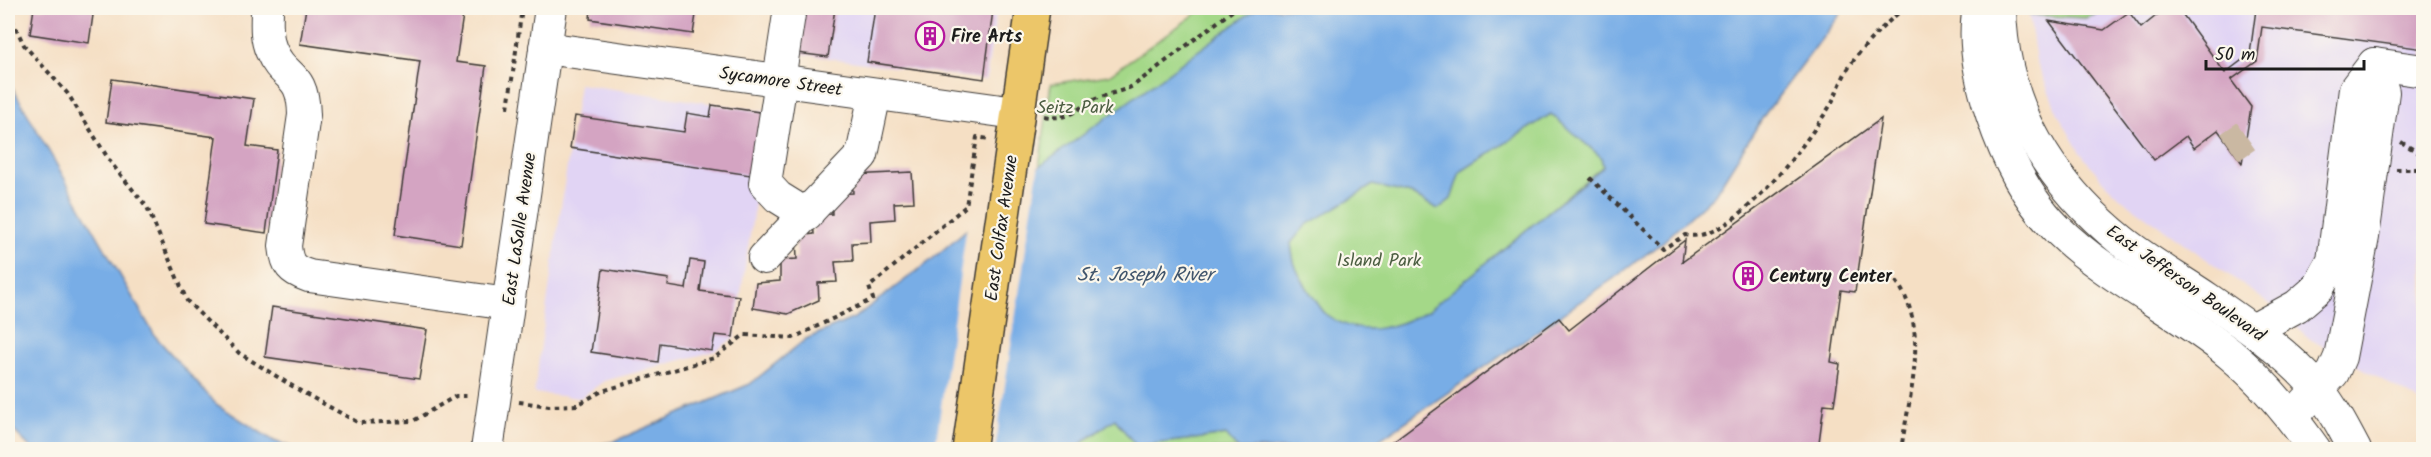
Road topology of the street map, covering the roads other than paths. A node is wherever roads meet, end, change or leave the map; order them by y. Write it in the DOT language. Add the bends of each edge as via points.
graph roads {
  1 [pos="267,8"];
  2 [pos="551,8"];
  3 [pos="790,8"];
  4 [pos="1033,8"];
  5 [pos="1979,8"];
  6 [pos="2000,8"];
  7 [pos="545,48"];
  8 [pos="2374,64"];
  9 [pos="2424,71"];
  10 [pos="780,81"];
  11 [pos="875,94"];
  12 [pos="1029,115"];
  13 [pos="807,215"];
  14 [pos="764,258"];
  15 [pos="508,304"];
  16 [pos="2253,330"];
  17 [pos="2318,389"];
  18 [pos="2292,417"];
  19 [pos="487,450"];
  20 [pos="969,450"];
  21 [pos="2315,450"];
  22 [pos="2355,450"];
  1 -- 15 [label="street" via="266,31 271,50 304,94 285,246 293,271"];
  2 -- 7 [label="street, East LaSalle Avenue"];
  3 -- 10 [label="street"];
  4 -- 12 [label="main road, East Colfax Avenue"];
  5 -- 18 [label="street, East Jefferson Boulevard" via="1978,57 1987,100 2016,173 2039,208 2084,252 2230,354"];
  6 -- 16 [label="street, East Jefferson Boulevard" via="2005,61 2013,87 2026,124 2049,167 2089,212 2123,242"];
  7 -- 10 [label="street, Sycamore Street"];
  7 -- 15 [label="street, East LaSalle Avenue"];
  8 -- 9 [label="street"];
  8 -- 16 [label="street" via="2355,89 2333,261 2318,288 2297,306"];
  8 -- 17 [label="street" via="2383,93 2363,237 2340,357 2333,373"];
  10 -- 11 [label="street, Sycamore Street"];
  10 -- 13 [label="street" via="765,183 778,197"];
  11 -- 12 [label="street, Sycamore Street"];
  11 -- 13 [label="street" via="862,155"];
  12 -- 20 [label="main road, East Colfax Avenue" via="1013,146"];
  13 -- 14 [label="street"];
  15 -- 19 [label="street, East LaSalle Avenue"];
  16 -- 17 [label="street, East Jefferson Boulevard"];
  17 -- 18 [label="street"];
  17 -- 22 [label="street, East Jefferson Boulevard"];
  18 -- 21 [label="street, East Jefferson Boulevard"];
}
